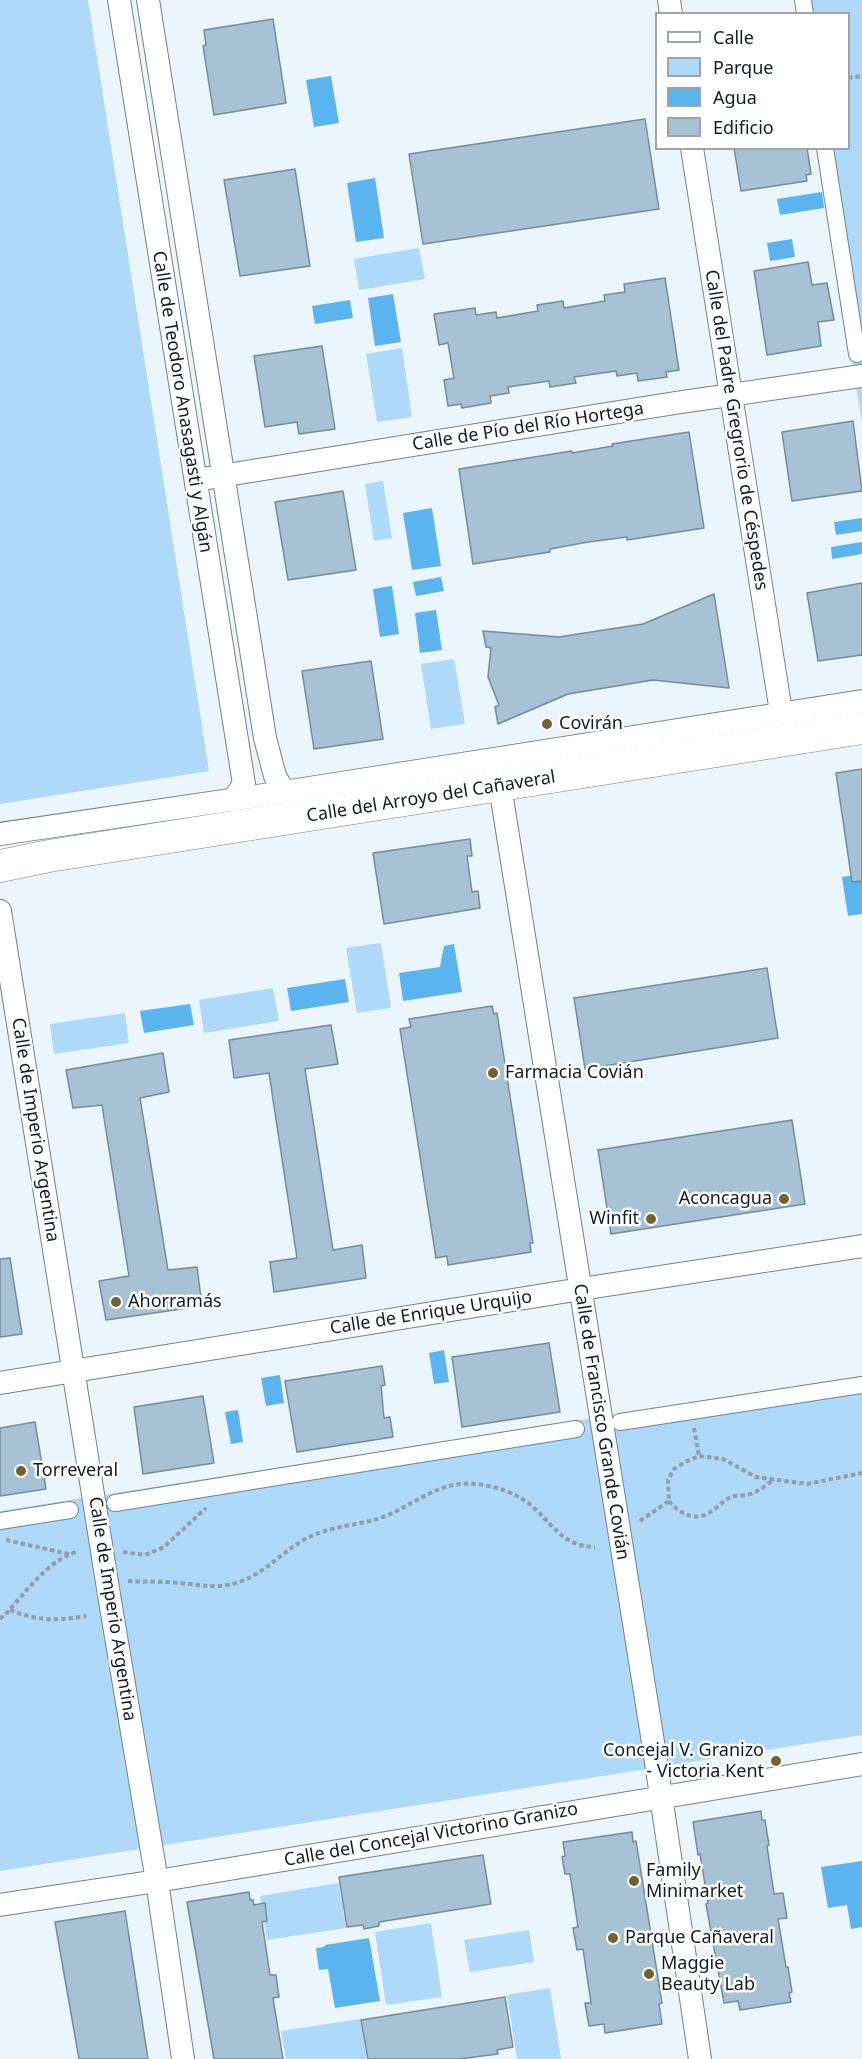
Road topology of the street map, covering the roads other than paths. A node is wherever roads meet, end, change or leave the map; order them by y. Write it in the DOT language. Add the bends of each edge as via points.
graph roads {
  1 [pos="119,0"];
  2 [pos="148,0"];
  3 [pos="692,150"];
  4 [pos="825,150"];
  5 [pos="857,354"];
  6 [pos="862,376"];
  7 [pos="732,395"];
  8 [pos="223,476"];
  9 [pos="194,480"];
  10 [pos="862,700"];
  11 [pos="782,712"];
  12 [pos="862,728"];
  13 [pos="500,786"];
  14 [pos="284,792"];
  15 [pos="233,800"];
  16 [pos="0,834"];
  17 [pos="0,866"];
  18 [pos="0,911"];
  19 [pos="862,1246"];
  20 [pos="581,1289"];
  21 [pos="75,1371"];
  22 [pos="0,1383"];
  23 [pos="862,1385"];
  24 [pos="620,1422"];
  25 [pos="576,1429"];
  26 [pos="115,1503"];
  27 [pos="70,1510"];
  28 [pos="0,1521"];
  29 [pos="862,1764"];
  30 [pos="662,1796"];
  31 [pos="157,1881"];
  32 [pos="0,1905"];
  33 [pos="183,2059"];
  34 [pos="700,2059"];
  1 -- 9 [label="street, Calle de Teodoro Anasagasti y Algán"];
  2 -- 8 [label="street, Calle de Teodoro Anasagasti y Algán"];
  3 -- 7 [label="street, Calle del Padre Gregrorio de Céspedes"];
  4 -- 5 [label="street"];
  6 -- 7 [label="street, Calle de Pío del Río Hortega"];
  7 -- 8 [label="street, Calle de Pío del Río Hortega"];
  7 -- 11 [label="street, Calle del Padre Gregrorio de Céspedes"];
  8 -- 9 [label="street, Calle de Pío del Río Hortega"];
  8 -- 14 [label="street, Calle de Teodoro Anasagasti y Algán" via="264,738"];
  9 -- 15 [label="street, Calle de Teodoro Anasagasti y Algán" via="244,784"];
  10 -- 11 [label="street, Calle del Arroyo del Cañaveral"];
  11 -- 14 [label="street, Calle del Arroyo del Cañaveral"];
  12 -- 13 [label="main road, Calle del Arroyo del Cañaveral"];
  13 -- 17 [label="main road, Calle del Arroyo del Cañaveral"];
  13 -- 20 [label="street, Calle de Francisco Grande Covián"];
  14 -- 15 [label="street, Calle del Arroyo del Cañaveral"];
  15 -- 16 [label="street, Calle del Arroyo del Cañaveral"];
  18 -- 21 [label="street, Calle de Imperio Argentina"];
  19 -- 20 [label="street, Calle de Enrique Urquijo"];
  20 -- 21 [label="street, Calle de Enrique Urquijo"];
  20 -- 30 [label="street, Calle de Francisco Grande Covián"];
  21 -- 22 [label="street, Calle de Enrique Urquijo"];
  21 -- 31 [label="street, Calle de Imperio Argentina"];
  23 -- 24 [label="street"];
  25 -- 26 [label="street"];
  27 -- 28 [label="street"];
  29 -- 30 [label="street, Calle del Concejal Victorino Granizo"];
  30 -- 31 [label="street, Calle del Concejal Victorino Granizo"];
  30 -- 34 [label="street, Calle de Francisco Grande Covián"];
  31 -- 32 [label="street, Calle del Concejal Victorino Granizo"];
  31 -- 33 [label="street, Calle de Imperio Argentina"];
}
